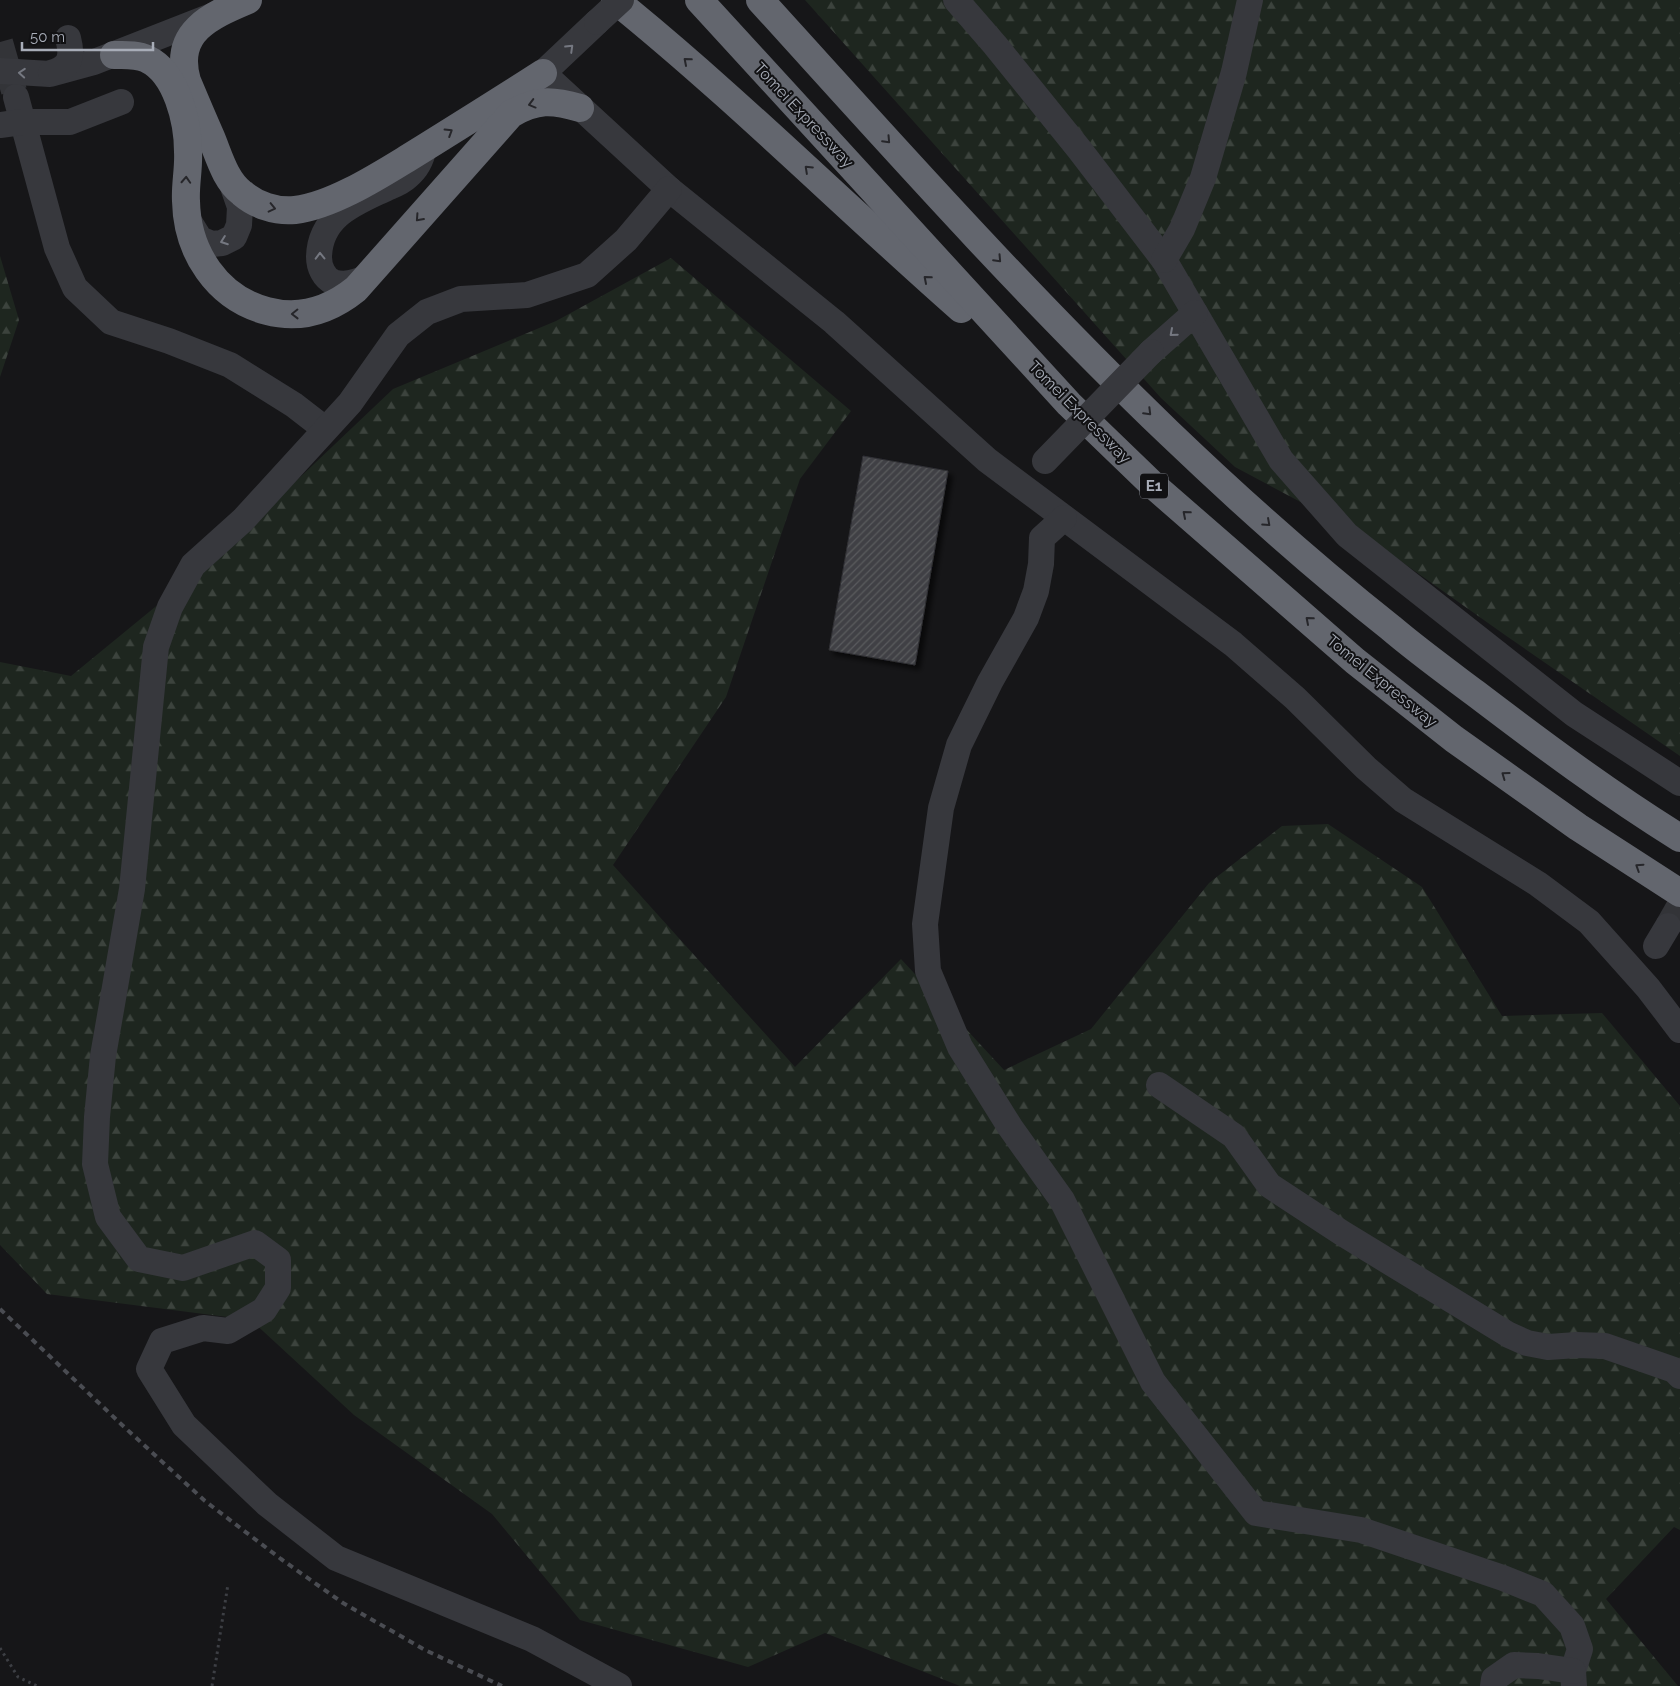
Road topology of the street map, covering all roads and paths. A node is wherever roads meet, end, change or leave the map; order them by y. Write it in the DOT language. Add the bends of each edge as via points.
graph roads {
  1 [pos="248,0"];
  2 [pos="615,0"];
  3 [pos="621,0"];
  4 [pos="699,0"];
  5 [pos="760,0"];
  6 [pos="776,0"];
  7 [pos="956,0"];
  8 [pos="1250,0"];
  9 [pos="217,13"];
  10 [pos="68,38"];
  11 [pos="114,55"];
  12 [pos="0,72"];
  13 [pos="543,73"];
  14 [pos="50,74"];
  15 [pos="121,102"];
  16 [pos="580,108"];
  17 [pos="861,112"];
  18 [pos="13,115"];
  19 [pos="424,148"];
  20 [pos="232,184"];
  21 [pos="669,189"];
  22 [pos="186,218"];
  23 [pos="1164,260"];
  24 [pos="366,278"];
  25 [pos="1195,314"];
  26 [pos="1069,404"];
  27 [pos="325,429"];
  28 [pos="1021,485"];
  29 [pos="1064,518"];
  30 [pos="1680,783"];
  31 [pos="1680,838"];
  32 [pos="1680,893"];
  33 [pos="1680,1030"];
  34 [pos="1159,1085"];
  35 [pos="1680,1376"];
  36 [pos="228,1584"];
  37 [pos="0,1648"];
  38 [pos="1574,1679"];
  39 [pos="38,1686"];
  40 [pos="212,1686"];
  41 [pos="619,1686"];
  42 [pos="1493,1686"];
  1 -- 9 [label="highway"];
  26 -- 2 [label="highway, one-way" via="902,258 783,146"];
  13 -- 3 [label="street, one-way, bridge"];
  4 -- 26 [label="highway, Tomei Expressway / E1"];
  5 -- 17 [label="highway"];
  6 -- 17 [label="highway"];
  7 -- 23 [label="street" via="1079,149"];
  8 -- 23 [label="street" via="1234,72 1203,178 1182,229"];
  9 -- 11 [label="street"];
  9 -- 20 [label="highway" via="193,33 183,67"];
  10 -- 14 [label="street" via="69,61"];
  11 -- 14 [label="street"];
  22 -- 11 [label="highway, one-way" via="187,132 172,83 147,59"];
  14 -- 12 [label="street, one-way"];
  13 -- 16 [label="street"];
  19 -- 13 [label="highway, one-way"];
  15 -- 18 [label="street" via="70,122"];
  16 -- 21 [label="street"];
  16 -- 24 [label="highway, one-way" via="549,101 524,106 511,114"];
  17 -- 31 [label="highway, one-way" via="1033,297 1169,433 1277,532 1391,628 1512,721"];
  18 -- 27 [label="street" via="57,248 75,288 111,322 169,340 230,365 294,404"];
  20 -- 19 [label="highway, one-way" via="264,206 279,210 308,208 365,182"];
  24 -- 19 [label="street, one-way" via="343,285 331,281 323,273 319,259 321,241 336,217 349,207 406,179 421,160"];
  20 -- 22 [label="street, one-way" via="240,207 239,225 234,237 212,244 200,239"];
  21 -- 27 [label="street" via="626,240 587,274 527,295 461,299 427,312 398,335 350,403"];
  21 -- 28 [label="street" via="834,322 987,460"];
  24 -- 22 [label="highway, one-way" via="341,301 316,311 289,314 253,308 221,287 208,273 195,248"];
  23 -- 25 [label="street"];
  25 -- 28 [label="street, one-way, bridge" via="1150,352"];
  25 -- 30 [label="street" via="1281,460 1348,535 1574,714"];
  32 -- 26 [label="highway, Tomei Expressway / E1, one-way" via="1578,827 1454,738 1355,661 1154,485"];
  27 -- 41 [label="street" via="243,520 193,565 170,607 156,647 132,889 103,1056 95,1164 108,1217 139,1259 183,1268 255,1243 278,1260 278,1288 264,1310 228,1331 203,1328 162,1341 148,1369 184,1425 267,1504 336,1558 532,1639"];
  28 -- 29 [label="street"];
  29 -- 33 [label="street" via="1233,644 1403,800 1538,884 1589,922 1648,988"];
  29 -- 38 [label="street" via="1042,538 1041,564 1026,618 959,745 941,808 926,924 928,971 960,1047 1010,1127 1062,1200 1153,1382 1256,1513 1360,1530 1543,1594 1572,1626 1580,1649"];
  34 -- 35 [label="street" via="1234,1136 1269,1185 1342,1234 1508,1335 1548,1347 1606,1346 1674,1370"];
  36 -- 40 [label="path"];
  37 -- 39 [label="path" via="18,1677"];
  38 -- 42 [label="street" via="1538,1666 1514,1665 1494,1679"];
}
